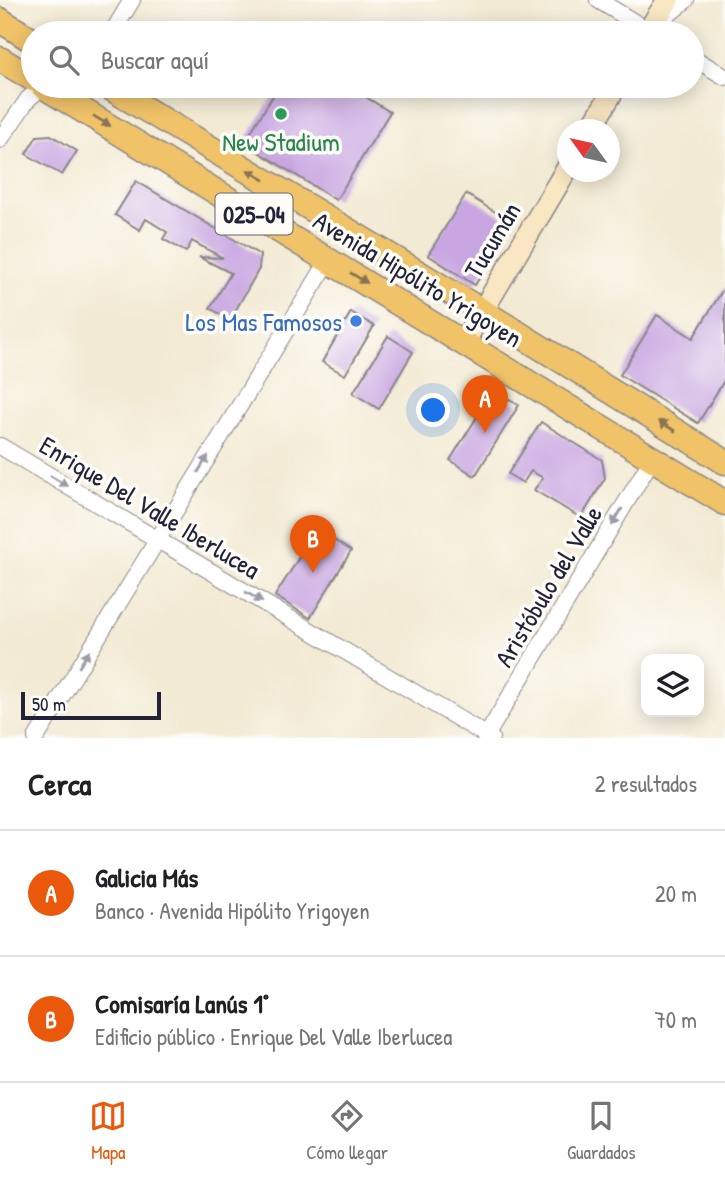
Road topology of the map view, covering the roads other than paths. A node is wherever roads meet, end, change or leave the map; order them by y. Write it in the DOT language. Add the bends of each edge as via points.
graph roads {
  1 [pos="132,0"];
  2 [pos="598,0"];
  3 [pos="657,0"];
  4 [pos="668,0"];
  5 [pos="686,0"];
  6 [pos="0,20"];
  7 [pos="119,21"];
  8 [pos="631,21"];
  9 [pos="652,21"];
  10 [pos="656,21"];
  11 [pos="662,21"];
  12 [pos="21,33"];
  13 [pos="0,59"];
  14 [pos="704,64"];
  15 [pos="21,72"];
  16 [pos="725,77"];
  17 [pos="28,98"];
  18 [pos="63,98"];
  19 [pos="127,98"];
  20 [pos="609,98"];
  21 [pos="596,119"];
  22 [pos="0,140"];
  23 [pos="559,182"];
  24 [pos="329,260"];
  25 [pos="482,311"];
  26 [pos="464,342"];
  27 [pos="0,446"];
  28 [pos="652,458"];
  29 [pos="725,462"];
  30 [pos="725,503"];
  31 [pos="156,539"];
  32 [pos="487,737"];
  33 [pos="36,738"];
  1 -- 7 [label="street"];
  2 -- 8 [label="street"];
  3 -- 9 [label="street"];
  4 -- 10 [label="street"];
  5 -- 11 [label="street"];
  6 -- 12 [label="main road"];
  13 -- 15 [label="main road"];
  14 -- 16 [label="street"];
  17 -- 22 [label="street"];
  18 -- 24 [label="main road, Avenida Hipólito Yrigoyen / 025-04, one-way"];
  25 -- 19 [label="main road, Avenida Hipólito Yrigoyen / 025-04, one-way"];
  20 -- 21 [label="street"];
  23 -- 25 [label="street, Tucumán"];
  24 -- 26 [label="main road, Avenida Hipólito Yrigoyen / 025-04, one-way"];
  31 -- 24 [label="street, one-way"];
  25 -- 26 [label="street, Tucumán"];
  29 -- 25 [label="main road, Avenida Hipólito Yrigoyen / 025-04, one-way"];
  26 -- 28 [label="main road, Avenida Hipólito Yrigoyen / 025-04"];
  27 -- 31 [label="street, Enrique Del Valle Iberlucea, one-way"];
  28 -- 30 [label="main road, Avenida Hipólito Yrigoyen / 025-04"];
  28 -- 32 [label="street, Aristóbulo del Valle, one-way"];
  31 -- 32 [label="street, Enrique Del Valle Iberlucea, one-way"];
  33 -- 31 [label="street, one-way"];
}
